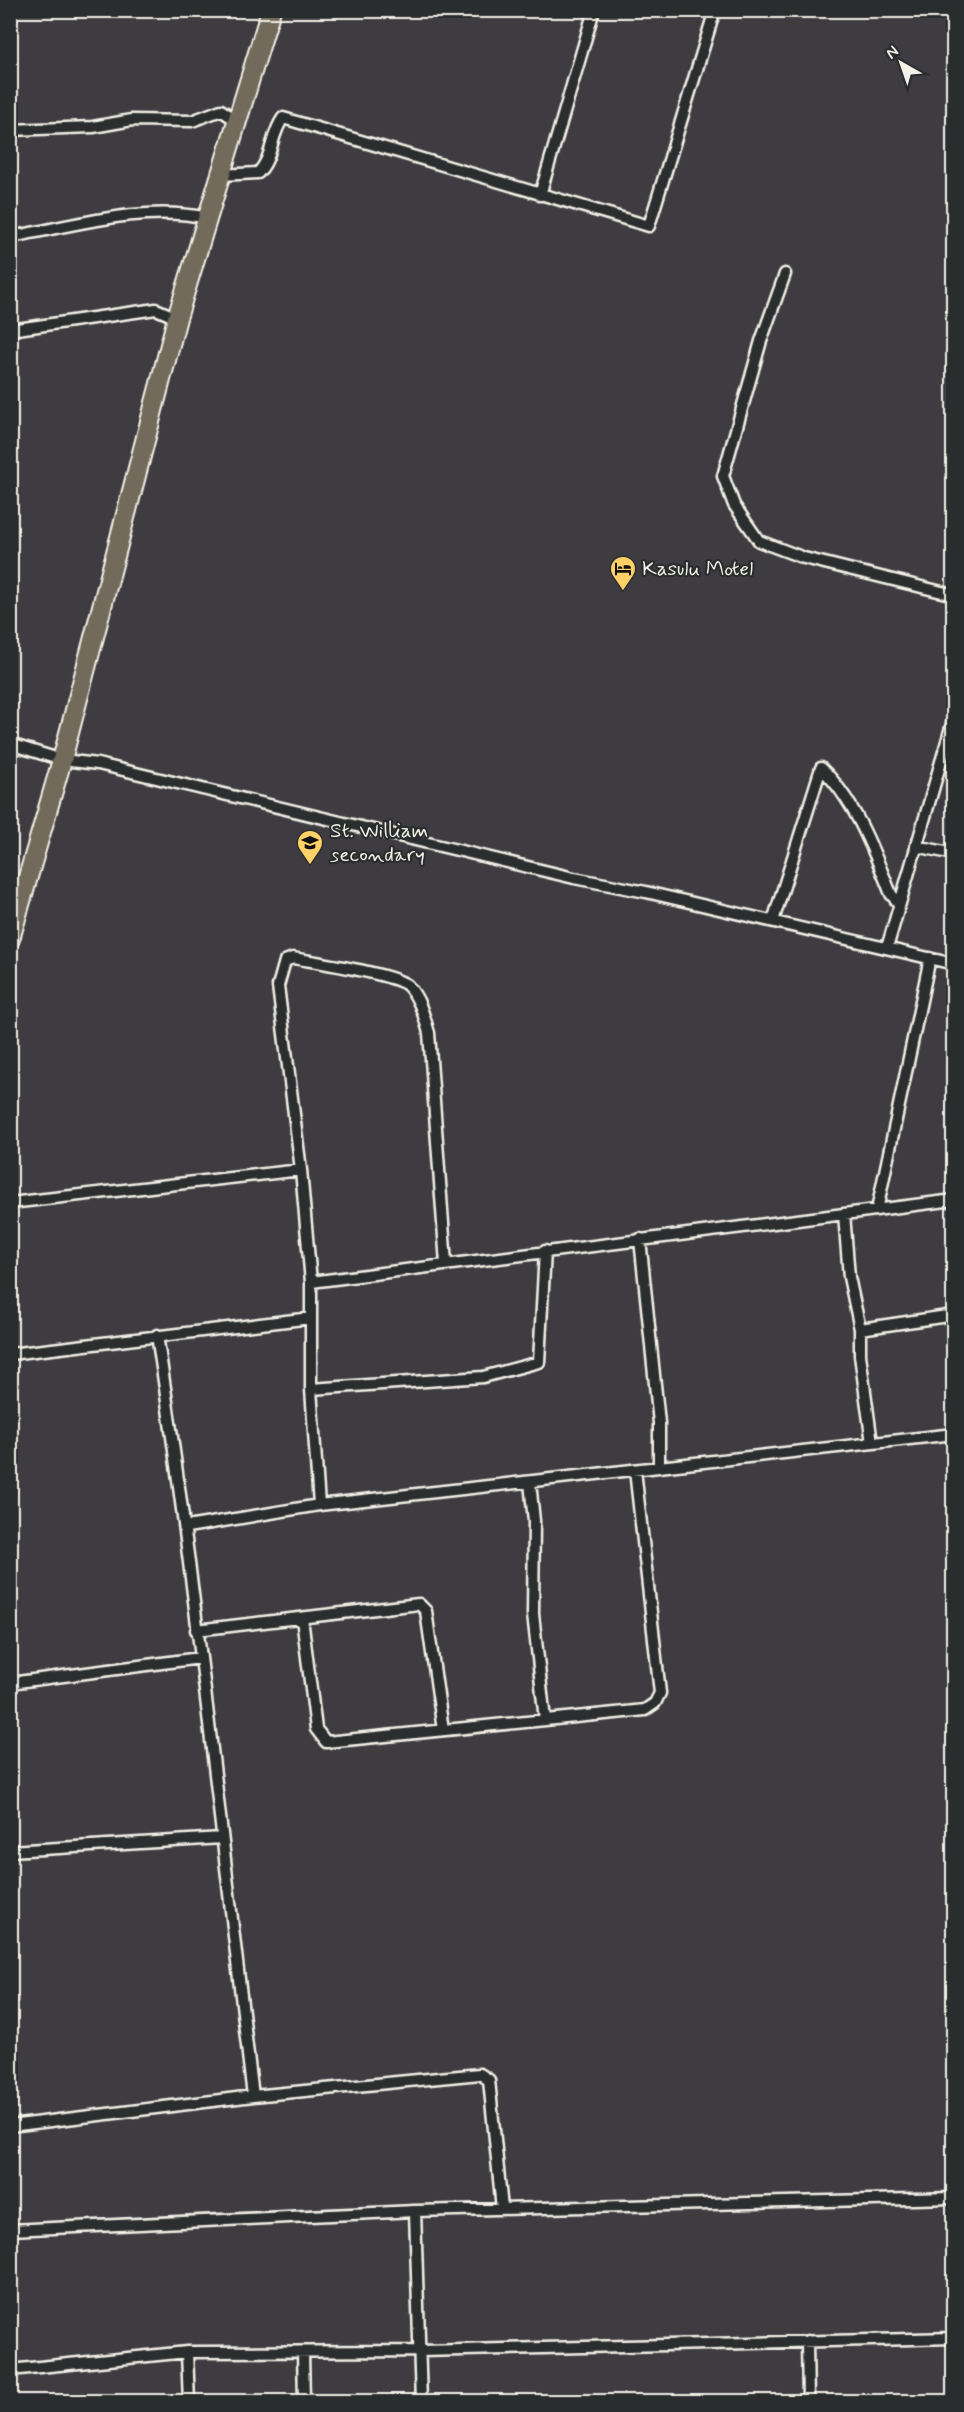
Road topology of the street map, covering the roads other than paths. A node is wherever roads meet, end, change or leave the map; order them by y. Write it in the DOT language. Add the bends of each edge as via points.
graph roads {
  1 [pos="271,10"];
  2 [pos="594,10"];
  3 [pos="715,10"];
  4 [pos="237,121"];
  5 [pos="10,130"];
  6 [pos="220,176"];
  7 [pos="540,195"];
  8 [pos="207,218"];
  9 [pos="10,237"];
  10 [pos="785,274"];
  11 [pos="177,318"];
  12 [pos="10,330"];
  13 [pos="954,595"];
  14 [pos="954,717"];
  15 [pos="10,744"];
  16 [pos="62,760"];
  17 [pos="916,846"];
  18 [pos="954,854"];
  19 [pos="899,904"];
  20 [pos="773,921"];
  21 [pos="10,939"];
  22 [pos="887,948"];
  23 [pos="930,958"];
  24 [pos="954,964"];
  25 [pos="302,1170"];
  26 [pos="954,1200"];
  27 [pos="10,1203"];
  28 [pos="877,1210"];
  29 [pos="844,1214"];
  30 [pos="640,1239"];
  31 [pos="545,1251"];
  32 [pos="446,1264"];
  33 [pos="311,1282"];
  34 [pos="954,1315"];
  35 [pos="311,1317"];
  36 [pos="860,1329"];
  37 [pos="157,1335"];
  38 [pos="10,1354"];
  39 [pos="311,1389"];
  40 [pos="954,1434"];
  41 [pos="872,1443"];
  42 [pos="659,1467"];
  43 [pos="635,1470"];
  44 [pos="530,1482"];
  45 [pos="319,1506"];
  46 [pos="187,1527"];
  47 [pos="302,1618"];
  48 [pos="196,1630"];
  49 [pos="200,1658"];
  50 [pos="10,1683"];
  51 [pos="545,1720"];
  52 [pos="443,1730"];
  53 [pos="222,1838"];
  54 [pos="10,1851"];
  55 [pos="253,2096"];
  56 [pos="10,2126"];
  57 [pos="954,2198"];
  58 [pos="502,2209"];
  59 [pos="415,2211"];
  60 [pos="10,2230"];
  61 [pos="954,2338"];
  62 [pos="807,2341"];
  63 [pos="420,2351"];
  64 [pos="188,2352"];
  65 [pos="303,2352"];
  66 [pos="10,2370"];
  67 [pos="189,2402"];
  68 [pos="304,2402"];
  69 [pos="421,2402"];
  70 [pos="808,2402"];
  1 -- 4 [label="highway"];
  2 -- 7 [label="street"];
  3 -- 7 [label="street" via="649,226"];
  4 -- 5 [label="street" via="221,110 192,121 132,120 93,127"];
  4 -- 6 [label="highway"];
  6 -- 7 [label="street" via="258,173 267,164 276,128 283,118"];
  6 -- 8 [label="highway"];
  8 -- 9 [label="street" via="185,213 135,215"];
  8 -- 11 [label="highway"];
  10 -- 13 [label="street" via="761,341 723,476 734,504 759,541 804,558"];
  11 -- 12 [label="street" via="156,309"];
  11 -- 16 [label="highway"];
  14 -- 17 [label="street"];
  15 -- 16 [label="street"];
  16 -- 20 [label="street" via="98,764 562,876"];
  16 -- 21 [label="highway"];
  17 -- 18 [label="street"];
  17 -- 19 [label="street"];
  19 -- 20 [label="street" via="856,818 835,782 821,768"];
  19 -- 22 [label="street"];
  20 -- 22 [label="street"];
  22 -- 23 [label="street"];
  23 -- 24 [label="street"];
  23 -- 28 [label="street"];
  25 -- 27 [label="street"];
  25 -- 32 [label="street" via="278,986 285,961 293,958 406,984 420,1003 429,1033"];
  25 -- 33 [label="street"];
  26 -- 28 [label="street"];
  28 -- 29 [label="street"];
  29 -- 30 [label="street"];
  29 -- 36 [label="street" via="849,1277"];
  30 -- 31 [label="street"];
  30 -- 42 [label="street" via="659,1423"];
  31 -- 32 [label="street"];
  31 -- 39 [label="street" via="539,1362 483,1377"];
  32 -- 33 [label="street"];
  33 -- 35 [label="street"];
  34 -- 36 [label="street"];
  35 -- 37 [label="street"];
  35 -- 39 [label="street"];
  36 -- 41 [label="street"];
  37 -- 38 [label="street"];
  37 -- 46 [label="street"];
  39 -- 45 [label="street"];
  40 -- 41 [label="street"];
  41 -- 42 [label="street"];
  42 -- 43 [label="street"];
  43 -- 44 [label="street"];
  43 -- 51 [label="street" via="660,1693 645,1710"];
  44 -- 45 [label="street"];
  44 -- 51 [label="street" via="534,1521 533,1614"];
  45 -- 46 [label="street"];
  46 -- 48 [label="street"];
  47 -- 48 [label="street"];
  47 -- 52 [label="street" via="316,1729 326,1742"];
  47 -- 52 [label="street" via="419,1604 426,1611"];
  48 -- 49 [label="street"];
  49 -- 50 [label="street"];
  49 -- 53 [label="street"];
  51 -- 52 [label="street"];
  53 -- 54 [label="street"];
  53 -- 55 [label="street"];
  55 -- 56 [label="street"];
  55 -- 58 [label="street" via="480,2074 489,2080"];
  57 -- 58 [label="street"];
  58 -- 59 [label="street"];
  59 -- 60 [label="street"];
  59 -- 63 [label="street"];
  61 -- 62 [label="street"];
  62 -- 63 [label="street"];
  62 -- 70 [label="street"];
  63 -- 65 [label="street"];
  63 -- 69 [label="street"];
  64 -- 65 [label="street"];
  64 -- 66 [label="street"];
  64 -- 67 [label="street"];
  65 -- 68 [label="street"];
}
